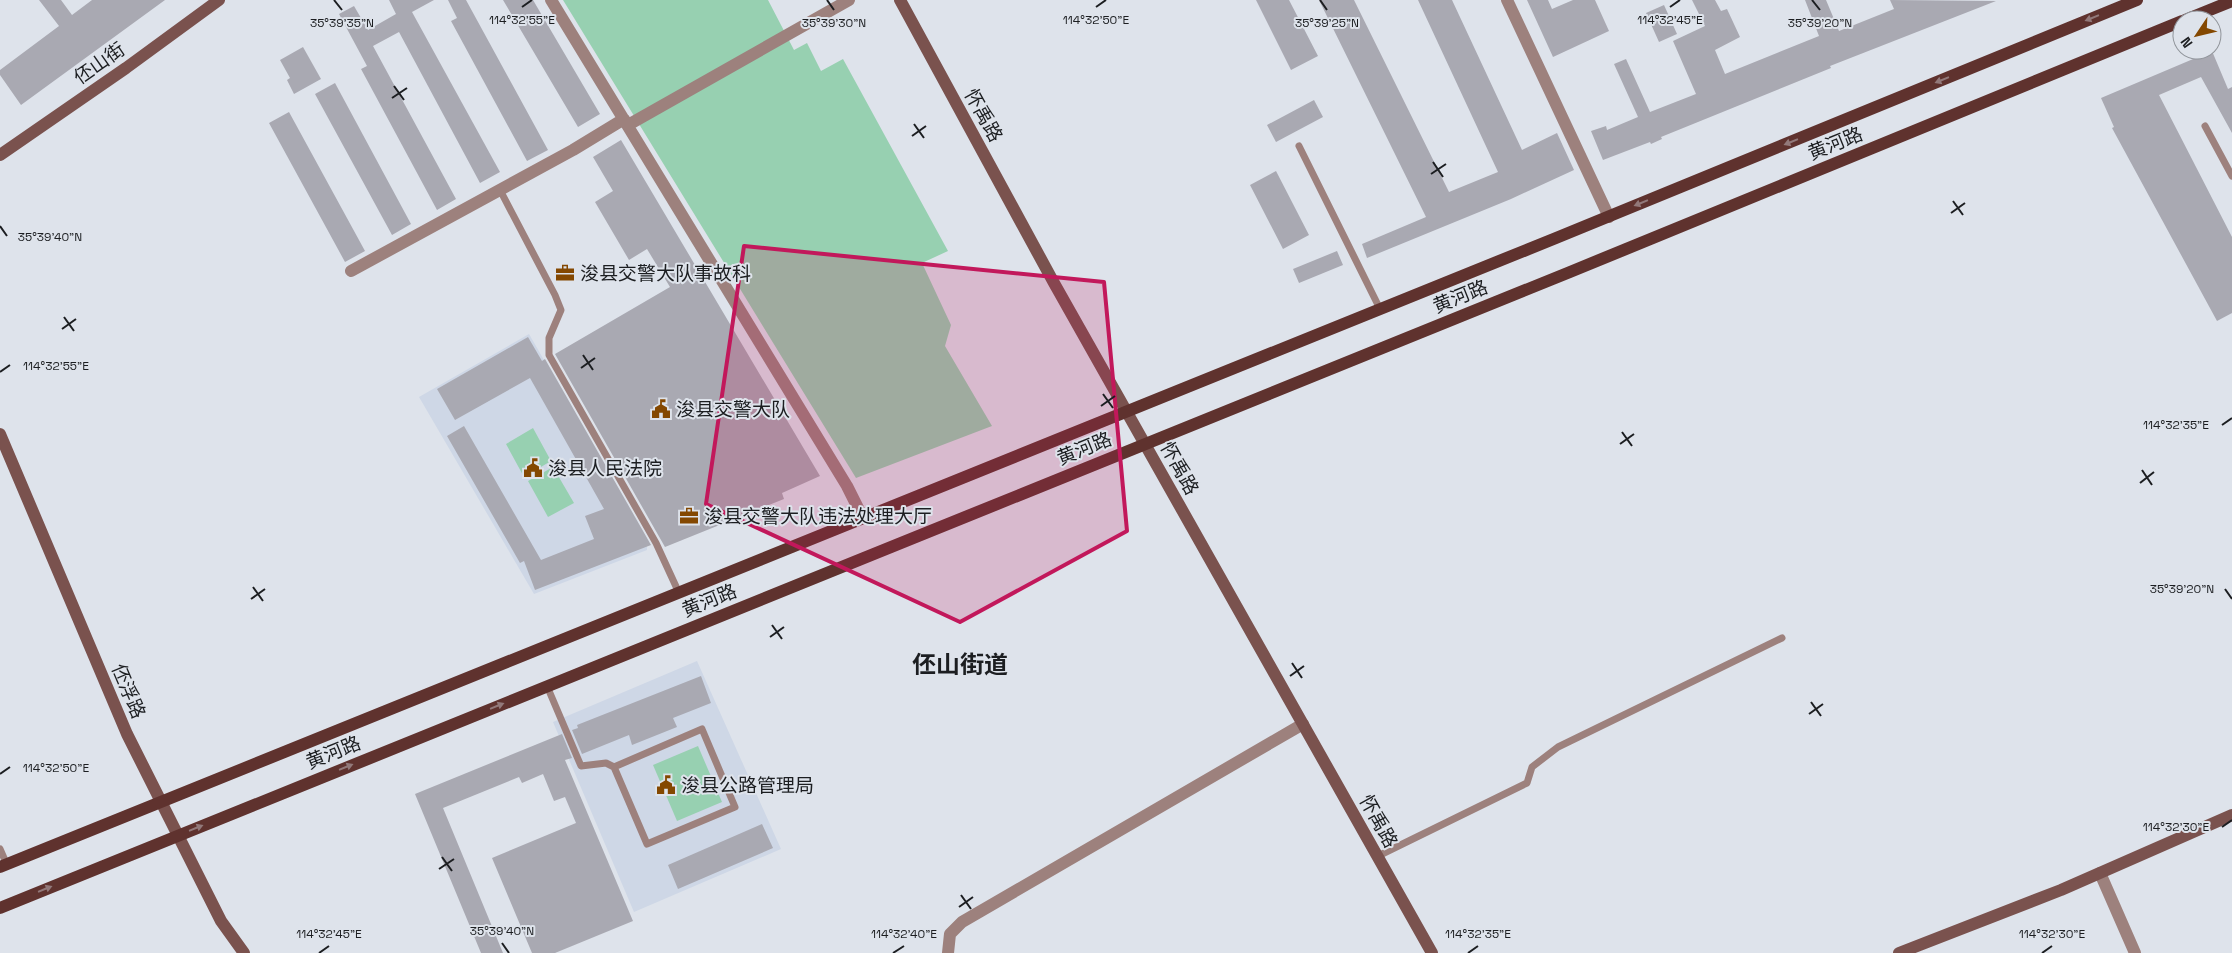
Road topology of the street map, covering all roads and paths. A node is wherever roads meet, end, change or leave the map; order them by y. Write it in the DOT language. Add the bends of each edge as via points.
graph roads {
  1 [pos="219,0"];
  2 [pos="552,0"];
  3 [pos="849,0"];
  4 [pos="900,0"];
  5 [pos="1507,0"];
  6 [pos="2137,0"];
  7 [pos="2231,5"];
  8 [pos="2216,10"];
  9 [pos="2172,25"];
  10 [pos="626,122"];
  11 [pos="2205,126"];
  12 [pos="1299,146"];
  13 [pos="0,155"];
  14 [pos="2232,176"];
  15 [pos="500,190"];
  16 [pos="1609,217"];
  17 [pos="351,271"];
  18 [pos="1380,310"];
  19 [pos="1127,412"];
  20 [pos="0,434"];
  21 [pos="1145,444"];
  22 [pos="863,518"];
  23 [pos="680,593"];
  24 [pos="1782,638"];
  25 [pos="547,686"];
  26 [pos="1303,724"];
  27 [pos="614,767"];
  28 [pos="162,803"];
  29 [pos="2232,815"];
  30 [pos="178,835"];
  31 [pos="0,849"];
  32 [pos="1378,856"];
  33 [pos="3,866"];
  34 [pos="2100,873"];
  35 [pos="0,908"];
  36 [pos="244,953"];
  37 [pos="948,953"];
  38 [pos="1432,953"];
  39 [pos="1899,953"];
  40 [pos="2135,953"];
  1 -- 13 [label="street, 伾山街"];
  2 -- 10 [label="street"];
  3 -- 10 [label="street"];
  4 -- 19 [label="street, 怀禹路"];
  5 -- 16 [label="street"];
  6 -- 16 [label="main road, 黄河路, one-way"];
  7 -- 8 [label="main road, 黄河路"];
  9 -- 21 [label="main road, 黄河路"];
  10 -- 15 [label="street"];
  10 -- 22 [label="street" via="847,486"];
  11 -- 14 [label="lane"];
  12 -- 18 [label="lane"];
  15 -- 17 [label="street"];
  15 -- 23 [label="lane" via="561,310 549,338 549,355 656,543"];
  16 -- 18 [label="main road, 黄河路"];
  18 -- 19 [label="main road, 黄河路"];
  19 -- 21 [label="street, 怀禹路"];
  19 -- 22 [label="main road, 黄河路"];
  20 -- 28 [label="street, 伾浮路" via="127,734"];
  21 -- 25 [label="main road, 黄河路"];
  21 -- 26 [label="street, 怀禹路"];
  22 -- 23 [label="main road, 黄河路"];
  23 -- 28 [label="main road, 黄河路"];
  24 -- 32 [label="lane" via="1558,747 1532,766 1527,783"];
  25 -- 27 [label="lane" via="581,766 606,762"];
  30 -- 25 [label="main road, 黄河路, one-way"];
  26 -- 32 [label="street, 怀禹路"];
  26 -- 37 [label="street" via="962,922 950,934"];
  27 -- 27 [label="lane" via="702,729 735,807 647,844"];
  28 -- 30 [label="street, 伾浮路"];
  28 -- 33 [label="main road, 黄河路"];
  29 -- 34 [label="street"];
  35 -- 30 [label="main road, 黄河路, one-way"];
  30 -- 36 [label="street, 伾浮路" via="221,922"];
  31 -- 33 [label="lane"];
  32 -- 38 [label="street, 怀禹路"];
  34 -- 39 [label="street"];
  34 -- 40 [label="street"];
}
